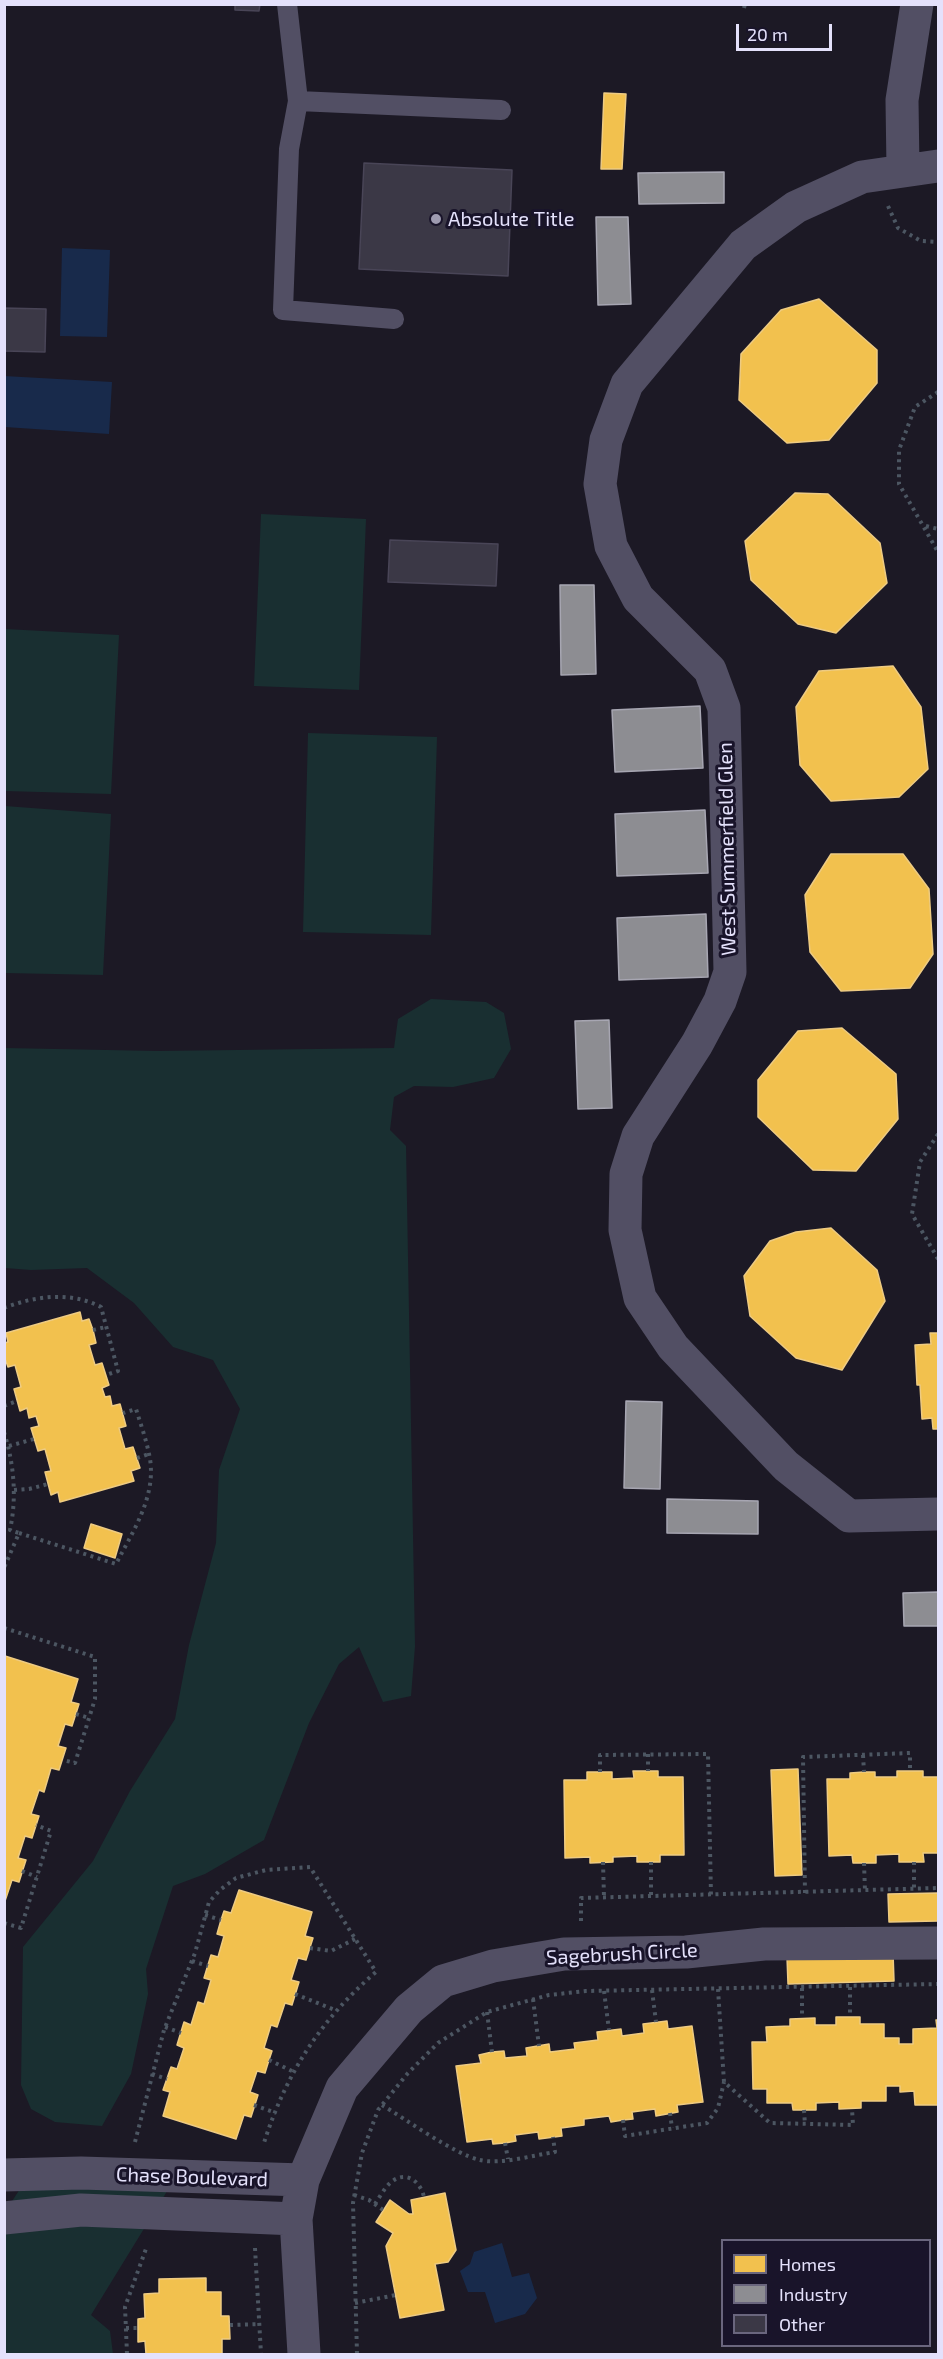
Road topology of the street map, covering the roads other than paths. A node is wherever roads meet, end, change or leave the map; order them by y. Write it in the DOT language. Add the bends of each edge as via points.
graph roads {
  1 [pos="287,4"];
  2 [pos="917,4"];
  3 [pos="298,101"];
  4 [pos="501,110"];
  5 [pos="939,166"];
  6 [pos="903,169"];
  7 [pos="394,319"];
  8 [pos="939,1514"];
  9 [pos="939,1943"];
  10 [pos="81,2173"];
  11 [pos="4,2175"];
  12 [pos="303,2180"];
  13 [pos="81,2210"];
  14 [pos="4,2218"];
  15 [pos="296,2219"];
  16 [pos="304,2355"];
  1 -- 3 [label="lane"];
  2 -- 6 [label="street" via="902,100"];
  3 -- 4 [label="lane"];
  3 -- 7 [label="lane" via="289,149 284,310"];
  5 -- 6 [label="street, West Summerfield Glen"];
  6 -- 8 [label="street, West Summerfield Glen" via="862,177 796,207 743,245 627,384 606,440 600,484 611,546 638,598 710,670 724,708 730,972 697,1044 638,1136 626,1174 625,1230 640,1298 673,1347 786,1466 849,1516"];
  9 -- 12 [label="street, Sagebrush Circle" via="764,1944 686,1952 564,1954 493,1966 443,1981 409,2009 342,2088"];
  10 -- 11 [label="street, Chase Boulevard"];
  10 -- 12 [label="street, Chase Boulevard"];
  10 -- 13 [label="street"];
  12 -- 15 [label="street, Sagebrush Circle"];
  13 -- 14 [label="street, Chase Boulevard"];
  13 -- 15 [label="street, Chase Boulevard"];
  15 -- 16 [label="street, Sagebrush Circle"];
}
